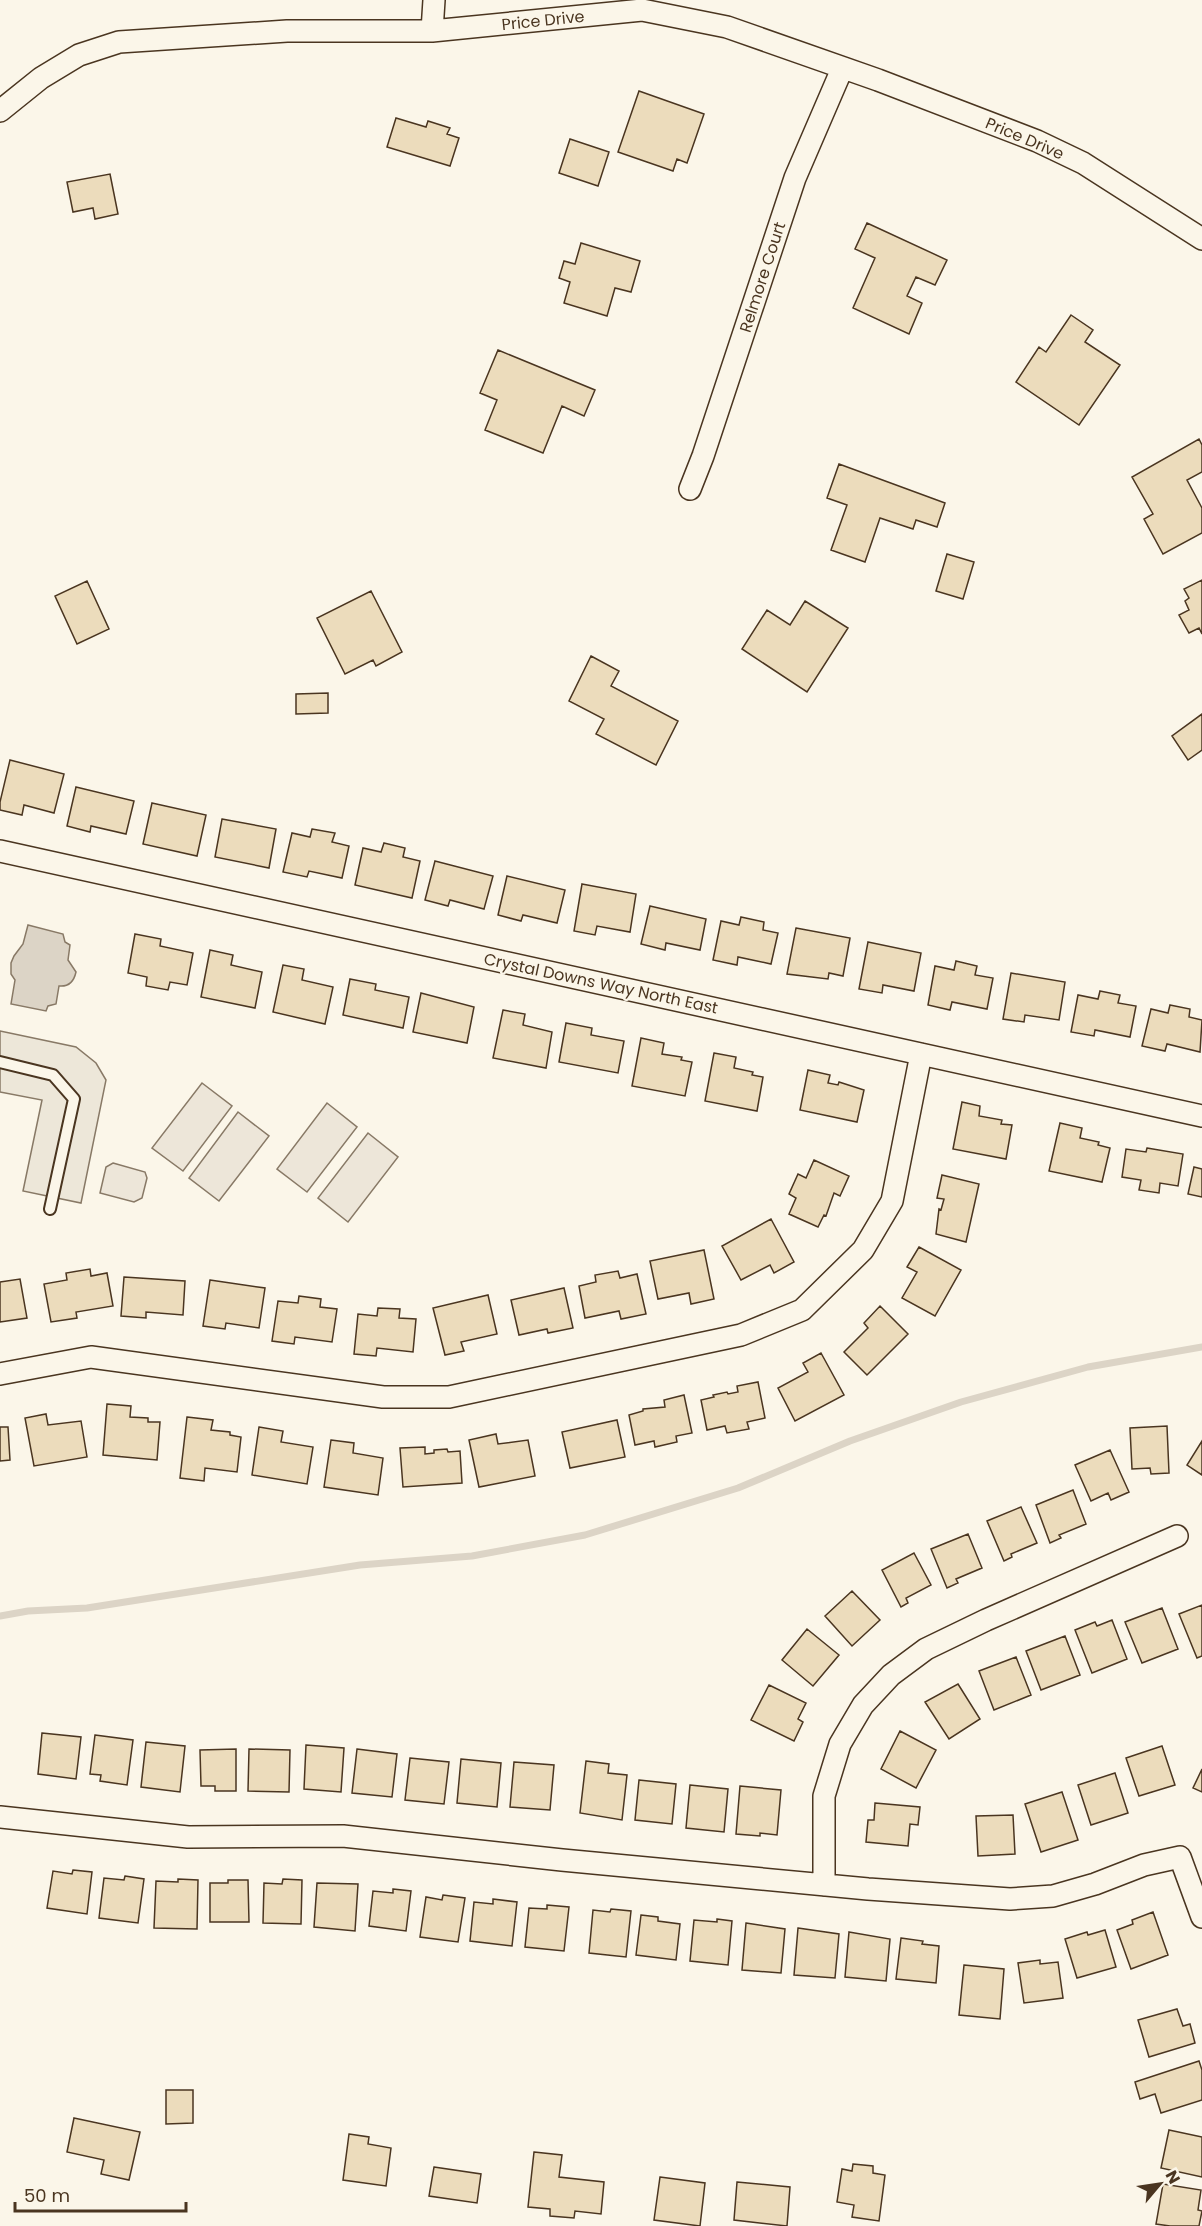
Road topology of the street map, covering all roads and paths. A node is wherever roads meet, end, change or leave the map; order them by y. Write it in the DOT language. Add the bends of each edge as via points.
graph roads {
  1 [pos="434,0"];
  2 [pos="432,31"];
  3 [pos="842,69"];
  4 [pos="0,111"];
  5 [pos="1202,239"];
  6 [pos="690,489"];
  7 [pos="0,850"];
  8 [pos="921,1054"];
  9 [pos="0,1062"];
  10 [pos="1202,1116"];
  11 [pos="50,1209"];
  12 [pos="0,1374"];
  13 [pos="1177,1536"];
  14 [pos="0,1817"];
  15 [pos="824,1885"];
  16 [pos="1202,1917"];
  1 -- 2 [label="street"];
  2 -- 3 [label="street, Price Drive" via="642,10 727,27"];
  2 -- 4 [label="street, Price Drive" via="286,32 119,42 79,55 41,78"];
  3 -- 5 [label="street, Price Drive" via="1026,137 1083,163"];
  3 -- 6 [label="street, Relmore Court" via="795,178"];
  7 -- 8 [label="street, Crystal Downs Way North East"];
  8 -- 10 [label="street, Crystal Downs Way North East"];
  8 -- 12 [label="street" via="892,1201 863,1250 802,1310 741,1335 449,1397 383,1397 91,1357"];
  9 -- 11 [label="lane" via="53,1075 74,1100"];
  13 -- 15 [label="street" via="966,1629 926,1649 891,1675 863,1705 840,1744 824,1796"];
  14 -- 15 [label="street" via="188,1837 343,1836"];
  15 -- 16 [label="street" via="1010,1899 1053,1896 1180,1857"];
}
